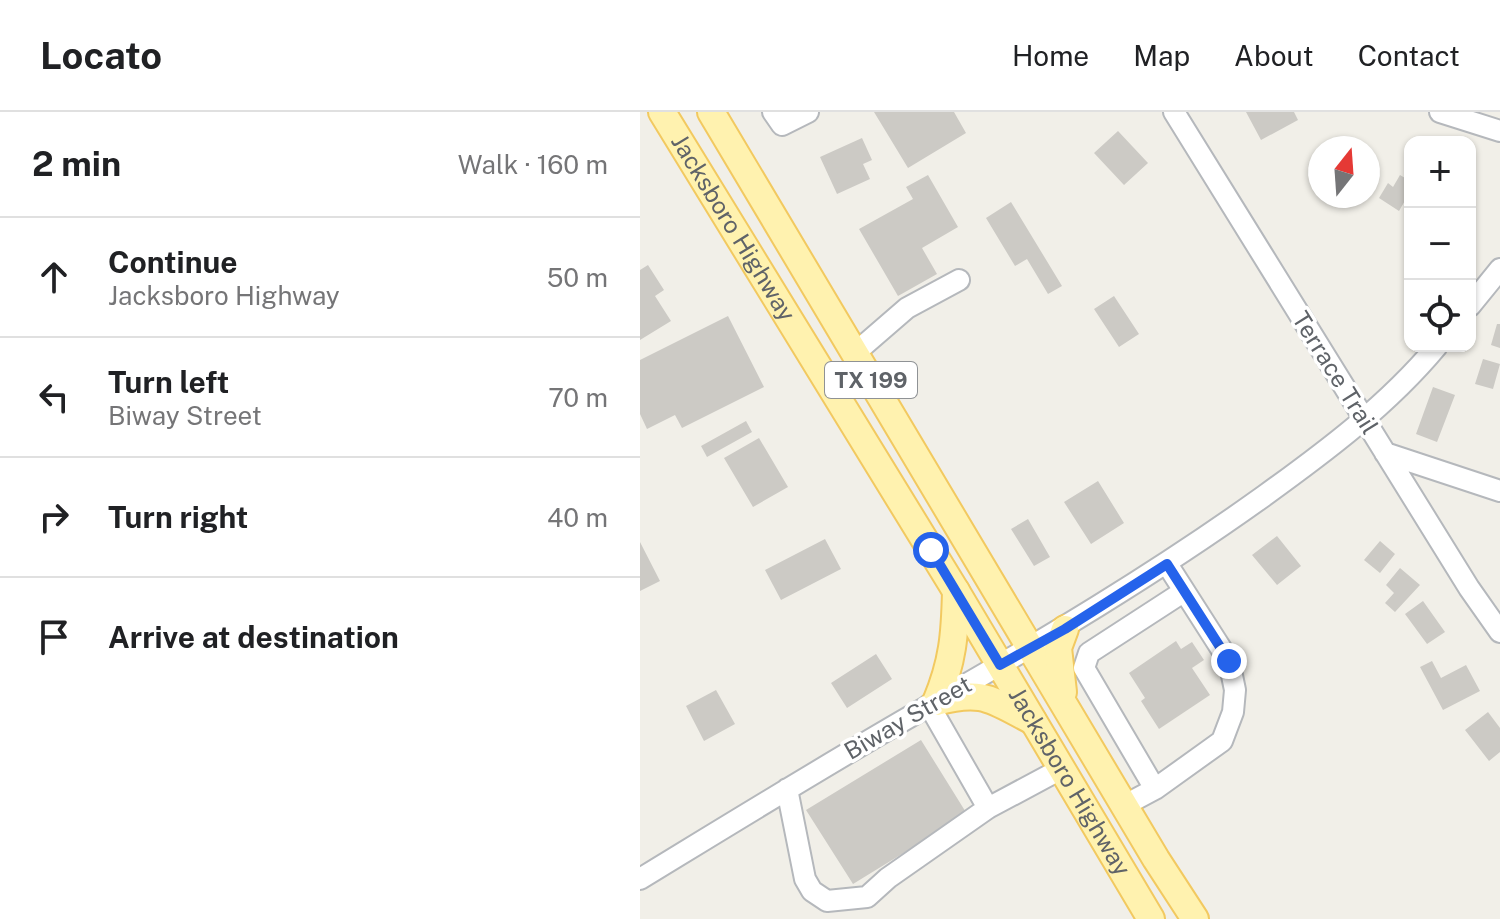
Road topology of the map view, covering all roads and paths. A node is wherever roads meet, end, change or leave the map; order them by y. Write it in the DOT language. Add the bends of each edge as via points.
graph roads {
  1 [pos="662,112"];
  2 [pos="711,112"];
  3 [pos="773,112"];
  4 [pos="808,112"];
  5 [pos="1174,112"];
  6 [pos="1440,112"];
  7 [pos="1500,131"];
  8 [pos="1500,269"];
  9 [pos="959,280"];
  10 [pos="1476,299"];
  11 [pos="1432,352"];
  12 [pos="855,353"];
  13 [pos="822,373"];
  14 [pos="1363,419"];
  15 [pos="1385,453"];
  16 [pos="1500,491"];
  17 [pos="1167,564"];
  18 [pos="956,591"];
  19 [pos="1183,592"];
  20 [pos="1065,629"];
  21 [pos="1500,632"];
  22 [pos="1030,648"];
  23 [pos="1000,665"];
  24 [pos="933,704"];
  25 [pos="1064,704"];
  26 [pos="1033,721"];
  27 [pos="1061,769"];
  28 [pos="787,789"];
  29 [pos="1155,789"];
  30 [pos="1125,805"];
  31 [pos="988,808"];
  32 [pos="640,879"];
  33 [pos="1151,919"];
  34 [pos="1195,919"];
  1 -- 13 [label="main road, Jacksboro Highway / TX 199"];
  2 -- 12 [label="main road, Jacksboro Highway / TX 199"];
  3 -- 4 [label="street" via="782,125"];
  5 -- 14 [label="street, Terrace Trail"];
  6 -- 7 [label="street"];
  8 -- 10 [label="street"];
  9 -- 12 [label="street" via="907,308"];
  11 -- 14 [label="street, Biway Street"];
  12 -- 13 [label="main road"];
  12 -- 22 [label="main road, Jacksboro Highway / TX 199"];
  13 -- 18 [label="main road, Jacksboro Highway / TX 199"];
  14 -- 15 [label="street, Terrace Trail"];
  14 -- 17 [label="street, Biway Street"];
  15 -- 16 [label="street"];
  15 -- 21 [label="street, Terrace Trail"];
  17 -- 19 [label="street"];
  17 -- 20 [label="street, Biway Street"];
  18 -- 23 [label="main road, Jacksboro Highway / TX 199"];
  18 -- 24 [label="main road" via="954,649"];
  19 -- 29 [label="street" via="1229,661 1233,712 1222,741"];
  19 -- 29 [label="street" via="1089,653 1084,668"];
  20 -- 22 [label="street, Biway Street"];
  20 -- 25 [label="main road" via="1058,648"];
  22 -- 23 [label="street, Biway Street"];
  22 -- 25 [label="main road, Jacksboro Highway / TX 199"];
  23 -- 24 [label="street, Biway Street"];
  23 -- 26 [label="main road, Jacksboro Highway / TX 199"];
  24 -- 26 [label="main road" via="965,694 980,696"];
  24 -- 28 [label="street, Biway Street"];
  24 -- 31 [label="street"];
  25 -- 30 [label="main road, Jacksboro Highway / TX 199"];
  26 -- 27 [label="main road, Jacksboro Highway / TX 199"];
  27 -- 31 [label="street"];
  27 -- 33 [label="main road, Jacksboro Highway / TX 199"];
  28 -- 31 [label="street" via="805,879 827,901 867,897"];
  28 -- 32 [label="street, Biway Street"];
  29 -- 30 [label="street"];
  30 -- 34 [label="main road, Jacksboro Highway / TX 199"];
}
